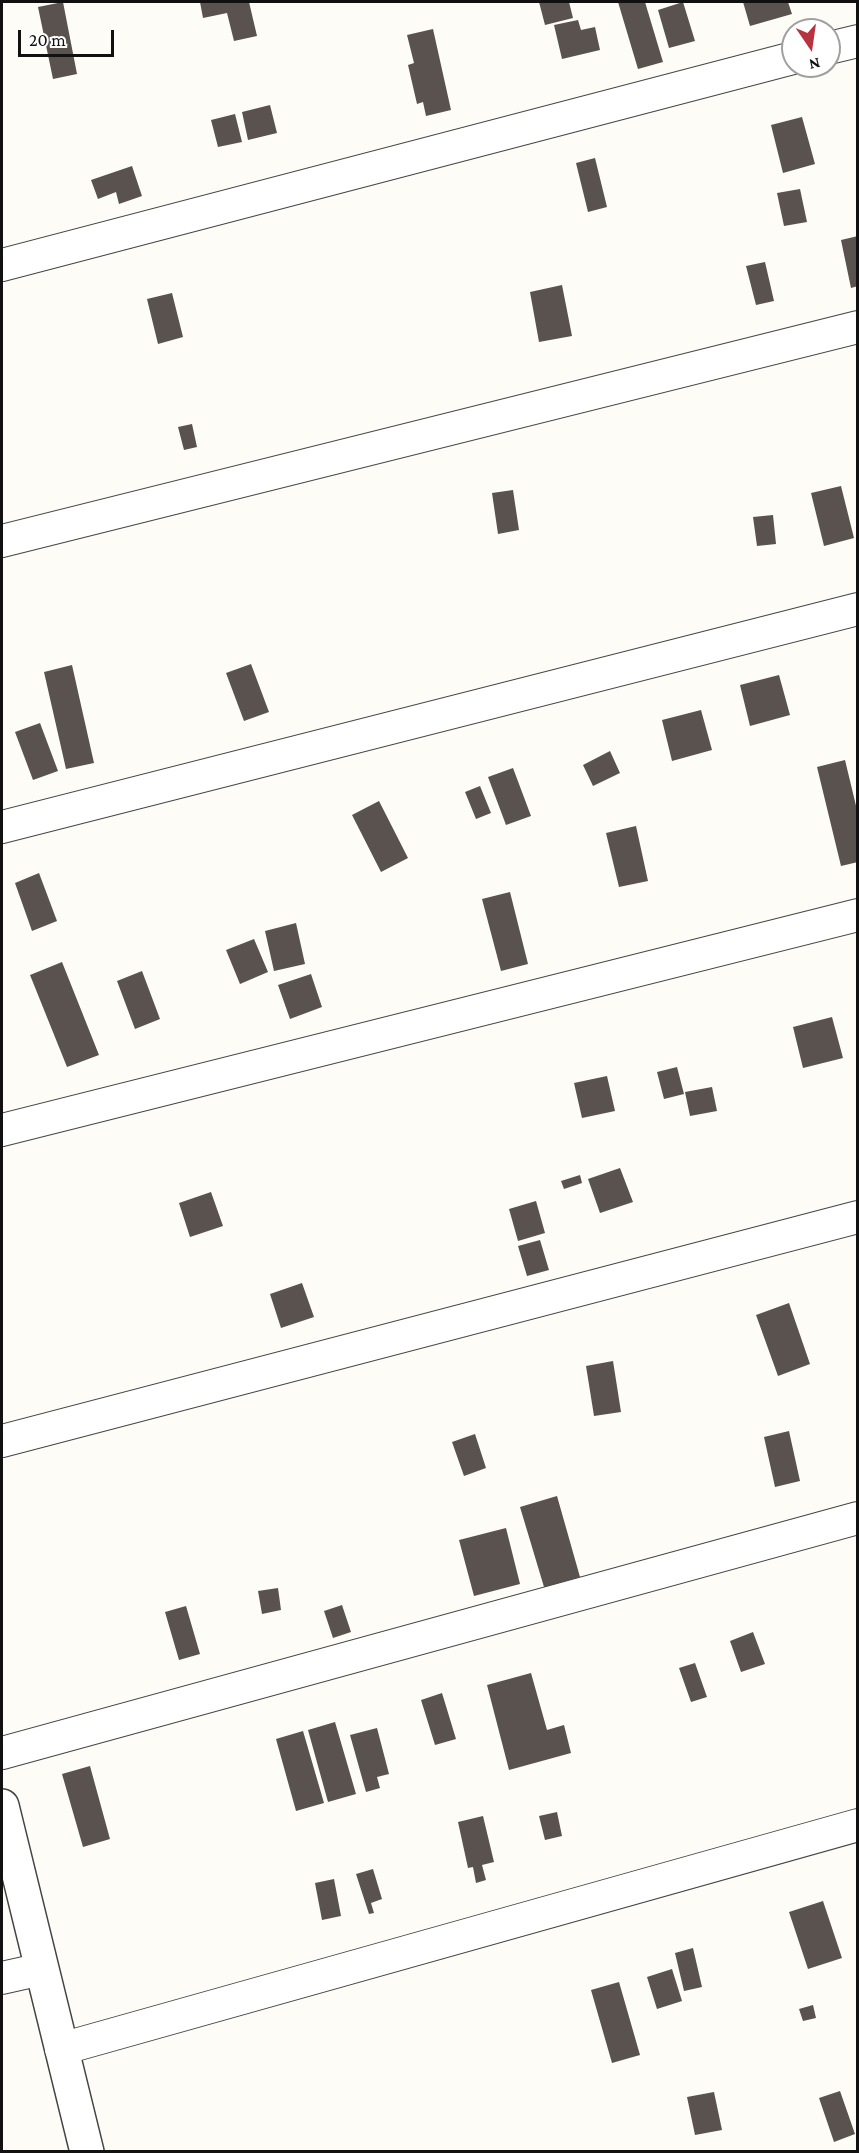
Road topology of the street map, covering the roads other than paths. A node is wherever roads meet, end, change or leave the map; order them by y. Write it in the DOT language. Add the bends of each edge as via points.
graph roads {
  1 [pos="858,41"];
  2 [pos="841,45"];
  3 [pos="781,61"];
  4 [pos="2,264"];
  5 [pos="858,327"];
  6 [pos="2,541"];
  7 [pos="858,609"];
  8 [pos="2,827"];
  9 [pos="858,915"];
  10 [pos="2,1130"];
  11 [pos="858,1217"];
  12 [pos="2,1441"];
  13 [pos="858,1518"];
  14 [pos="2,1754"];
  15 [pos="2,1806"];
  16 [pos="858,1825"];
  17 [pos="42,1969"];
  18 [pos="2,1978"];
  19 [pos="61,2049"];
  20 [pos="87,2151"];
  1 -- 2 [label="street"];
  3 -- 4 [label="street"];
  5 -- 6 [label="street"];
  7 -- 8 [label="street"];
  9 -- 10 [label="street"];
  11 -- 12 [label="street"];
  13 -- 14 [label="street"];
  15 -- 17 [label="street"];
  16 -- 19 [label="street"];
  17 -- 18 [label="street"];
  17 -- 19 [label="street"];
  19 -- 20 [label="street"];
}
